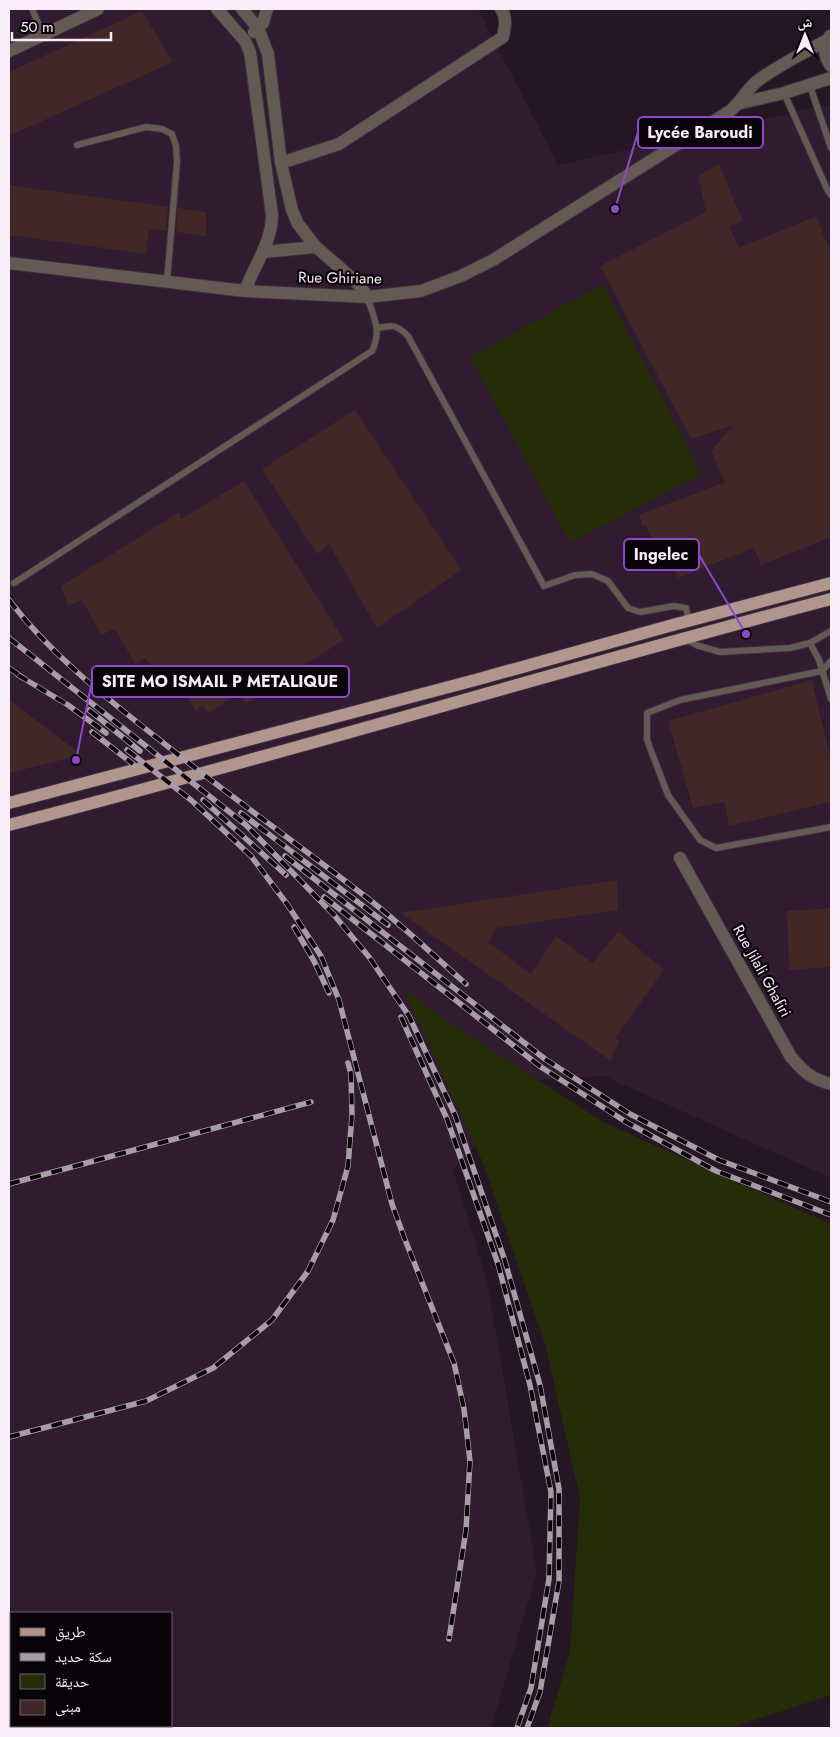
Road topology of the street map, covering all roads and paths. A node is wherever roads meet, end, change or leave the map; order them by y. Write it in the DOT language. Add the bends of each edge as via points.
graph roads {
  1 [pos="32,9"];
  2 [pos="98,9"];
  3 [pos="217,9"];
  4 [pos="267,9"];
  5 [pos="501,9"];
  6 [pos="251,16"];
  7 [pos="43,34"];
  8 [pos="242,37"];
  9 [pos="829,37"];
  10 [pos="9,51"];
  11 [pos="831,66"];
  12 [pos="831,78"];
  13 [pos="810,86"];
  14 [pos="784,93"];
  15 [pos="741,102"];
  16 [pos="77,145"];
  17 [pos="831,148"];
  18 [pos="282,163"];
  19 [pos="831,195"];
  20 [pos="316,247"];
  21 [pos="263,252"];
  22 [pos="9,263"];
  23 [pos="167,281"];
  24 [pos="245,291"];
  25 [pos="367,297"];
  26 [pos="377,328"];
  27 [pos="831,582"];
  28 [pos="14,583"];
  29 [pos="831,599"];
  30 [pos="689,620"];
  31 [pos="831,631"];
  32 [pos="684,637"];
  33 [pos="810,644"];
  34 [pos="831,661"];
  35 [pos="822,671"];
  36 [pos="831,699"];
  37 [pos="9,803"];
  38 [pos="9,825"];
  39 [pos="831,827"];
  40 [pos="680,858"];
  41 [pos="831,1084"];
  1 -- 7 [label="lane"];
  2 -- 7 [label="street"];
  3 -- 8 [label="street"];
  4 -- 6 [label="street" via="265,18"];
  5 -- 18 [label="street" via="505,20 502,37 339,144"];
  6 -- 8 [label="street"];
  6 -- 18 [label="street" via="268,54"];
  7 -- 10 [label="street"];
  8 -- 21 [label="street" via="253,67 272,216 271,233"];
  9 -- 11 [label="street" via="826,54"];
  9 -- 15 [label="street, Rue Ghiriane" via="764,76"];
  12 -- 13 [label="street, Rue Ghiriane"];
  13 -- 14 [label="street, Rue Ghiriane"];
  13 -- 17 [label="lane"];
  14 -- 15 [label="street, Rue Ghiriane"];
  14 -- 19 [label="lane"];
  15 -- 25 [label="street, Rue Ghiriane" via="477,268 421,291"];
  16 -- 23 [label="lane" via="146,127 172,134 176,162"];
  18 -- 20 [label="street" via="292,210 298,224"];
  20 -- 21 [label="street"];
  20 -- 25 [label="street" via="352,278"];
  21 -- 24 [label="street"];
  22 -- 23 [label="street, Rue Ghiriane"];
  23 -- 24 [label="street, Rue Ghiriane"];
  24 -- 25 [label="street, Rue Ghiriane"];
  25 -- 26 [label="lane"];
  26 -- 28 [label="lane" via="377,340 372,351"];
  26 -- 30 [label="lane" via="393,325 408,336 544,586 574,575 592,574 608,581 628,608 640,612 674,606 686,608"];
  27 -- 30 [label="main road"];
  29 -- 32 [label="main road"];
  30 -- 37 [label="main road"];
  31 -- 33 [label="lane"];
  32 -- 33 [label="lane" via="696,645 720,652"];
  32 -- 38 [label="main road"];
  33 -- 35 [label="lane"];
  34 -- 35 [label="lane"];
  35 -- 36 [label="lane"];
  35 -- 39 [label="lane" via="680,700 647,713 647,740 668,795 700,840 716,848"];
  40 -- 41 [label="street, Rue Jilali Ghafiri" via="790,1057 804,1072"];
}
